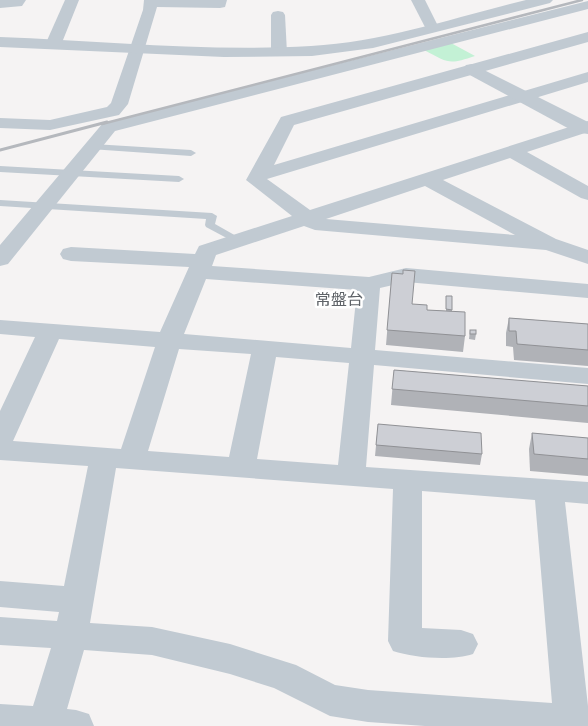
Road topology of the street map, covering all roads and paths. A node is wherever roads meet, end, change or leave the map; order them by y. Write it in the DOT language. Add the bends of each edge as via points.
graph roads {
  1 [pos="19,0"];
  2 [pos="72,0"];
  3 [pos="220,0"];
  4 [pos="418,0"];
  5 [pos="541,0"];
  6 [pos="151,2"];
  7 [pos="0,4"];
  8 [pos="588,6"];
  9 [pos="278,15"];
  10 [pos="514,24"];
  11 [pos="432,28"];
  12 [pos="588,37"];
  13 [pos="456,40"];
  14 [pos="0,42"];
  15 [pos="560,44"];
  16 [pos="53,45"];
  17 [pos="137,48"];
  18 [pos="415,51"];
  19 [pos="279,53"];
  20 [pos="581,54"];
  21 [pos="478,62"];
  22 [pos="588,77"];
  23 [pos="530,94"];
  24 [pos="0,123"];
  25 [pos="586,125"];
  26 [pos="92,147"];
  27 [pos="512,151"];
  28 [pos="191,153"];
  29 [pos="0,169"];
  30 [pos="70,173"];
  31 [pos="259,175"];
  32 [pos="179,179"];
  33 [pos="427,179"];
  34 [pos="588,194"];
  35 [pos="0,203"];
  36 [pos="42,206"];
  37 [pos="306,218"];
  38 [pos="240,241"];
  39 [pos="548,244"];
  40 [pos="71,254"];
  41 [pos="588,258"];
  42 [pos="0,259"];
  43 [pos="201,267"];
  44 [pos="369,284"];
  45 [pos="588,291"];
  46 [pos="0,327"];
  47 [pos="50,331"];
  48 [pos="170,340"];
  49 [pos="265,348"];
  50 [pos="363,356"];
  51 [pos="588,376"];
  52 [pos="1,452"];
  53 [pos="117,459"];
  54 [pos="241,469"];
  55 [pos="351,476"];
  56 [pos="408,480"];
  57 [pos="549,490"];
  58 [pos="588,493"];
  59 [pos="0,594"];
  60 [pos="78,600"];
  61 [pos="0,631"];
  62 [pos="71,636"];
  63 [pos="461,644"];
  64 [pos="0,720"];
  65 [pos="571,723"];
  66 [pos="60,725"];
  1 -- 7 [label="street" via="18,3"];
  2 -- 16 [label="street"];
  3 -- 6 [label="street" via="220,4"];
  4 -- 11 [label="street"];
  5 -- 11 [label="street"];
  6 -- 17 [label="street"];
  8 -- 10 [label="street"];
  9 -- 19 [label="street"];
  10 -- 13 [label="street"];
  10 -- 15 [label="street"];
  11 -- 19 [label="street" via="356,46"];
  12 -- 15 [label="street"];
  13 -- 18 [label="street"];
  13 -- 21 [label="street"];
  14 -- 16 [label="street"];
  15 -- 20 [label="street"];
  15 -- 21 [label="street"];
  16 -- 17 [label="street"];
  17 -- 19 [label="street"];
  17 -- 24 [label="street" via="114,111 50,125"];
  18 -- 21 [label="street" via="436,62"];
  18 -- 26 [label="street" via="109,127"];
  21 -- 23 [label="street"];
  21 -- 31 [label="street" via="287,121"];
  22 -- 23 [label="street"];
  23 -- 25 [label="street"];
  23 -- 31 [label="street"];
  25 -- 27 [label="street"];
  26 -- 28 [label="lane"];
  26 -- 30 [label="street"];
  27 -- 33 [label="street"];
  27 -- 34 [label="street"];
  29 -- 30 [label="lane"];
  30 -- 32 [label="lane"];
  30 -- 36 [label="street"];
  31 -- 37 [label="street" via="256,180"];
  33 -- 37 [label="street"];
  33 -- 39 [label="street"];
  35 -- 36 [label="lane"];
  36 -- 38 [label="lane" via="212,216 210,225"];
  36 -- 42 [label="street"];
  37 -- 38 [label="street"];
  37 -- 39 [label="street" via="315,224"];
  38 -- 43 [label="street" via="207,251"];
  39 -- 41 [label="street"];
  40 -- 43 [label="street"];
  43 -- 44 [label="street"];
  43 -- 48 [label="street"];
  44 -- 45 [label="street" via="406,275"];
  44 -- 50 [label="street"];
  46 -- 47 [label="street"];
  47 -- 48 [label="street"];
  47 -- 52 [label="street"];
  48 -- 49 [label="street"];
  48 -- 53 [label="street"];
  49 -- 50 [label="street"];
  49 -- 54 [label="street"];
  50 -- 51 [label="street"];
  50 -- 55 [label="street"];
  52 -- 53 [label="street"];
  53 -- 54 [label="street"];
  53 -- 60 [label="street"];
  54 -- 55 [label="street"];
  55 -- 56 [label="street"];
  56 -- 57 [label="street"];
  56 -- 63 [label="street" via="405,641"];
  57 -- 58 [label="street"];
  57 -- 65 [label="street"];
  59 -- 60 [label="street"];
  60 -- 62 [label="street"];
  61 -- 62 [label="street"];
  62 -- 65 [label="street" via="152,641 230,659 284,676 330,700"];
  62 -- 66 [label="street"];
  64 -- 66 [label="street"];
}
